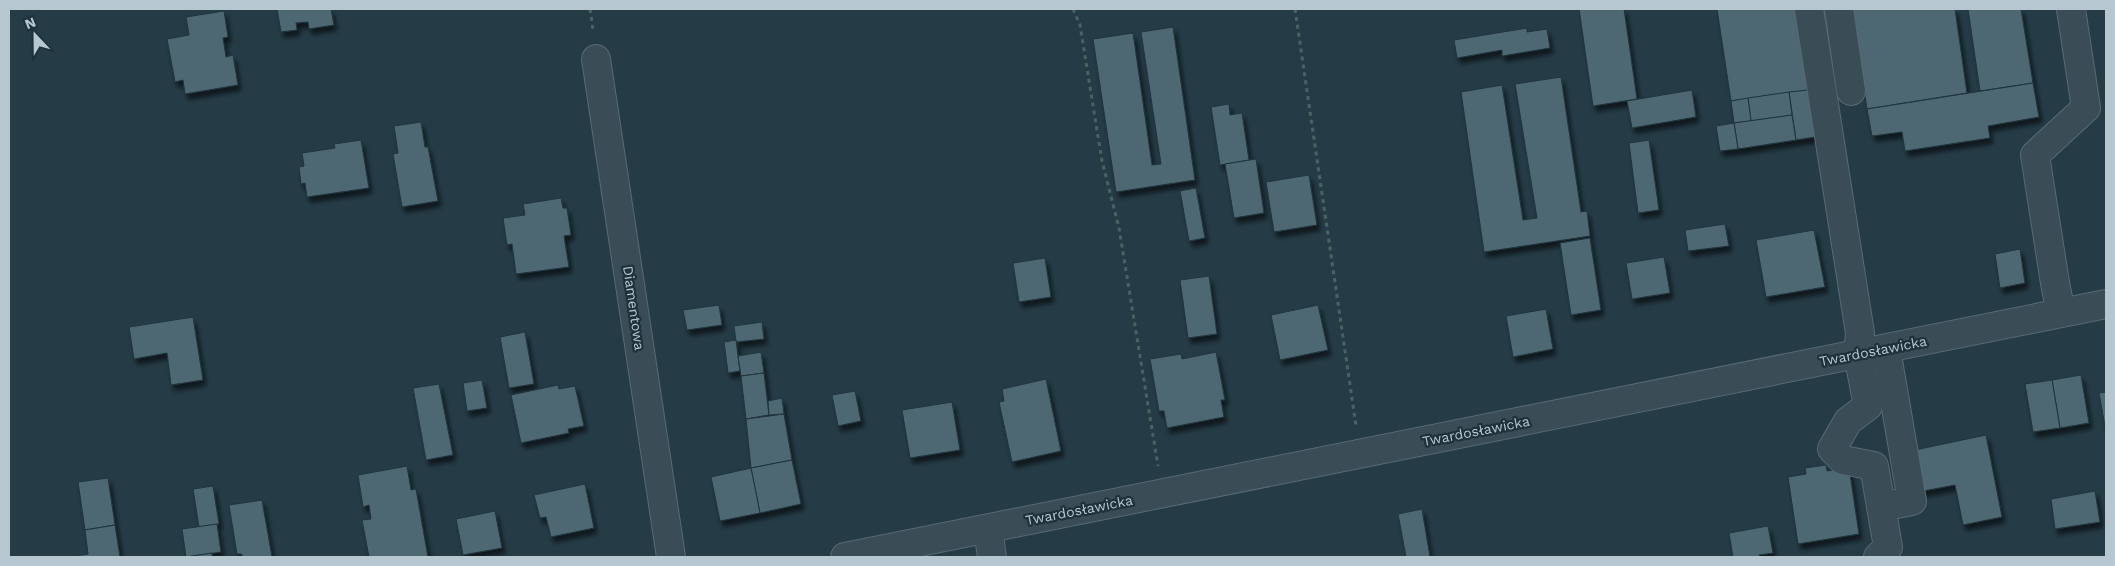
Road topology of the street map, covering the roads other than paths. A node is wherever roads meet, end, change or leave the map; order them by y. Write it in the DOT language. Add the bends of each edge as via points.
graph roads {
  1 [pos="1809,9"];
  2 [pos="1839,9"];
  3 [pos="2071,9"];
  4 [pos="596,59"];
  5 [pos="1850,91"];
  6 [pos="2106,304"];
  7 [pos="2061,313"];
  8 [pos="1886,349"];
  9 [pos="1858,354"];
  10 [pos="1881,507"];
  11 [pos="988,529"];
  12 [pos="671,557"];
  13 [pos="845,557"];
  14 [pos="992,557"];
  15 [pos="1878,557"];
  1 -- 9 [label="street" via="1860,333"];
  2 -- 5 [label="street"];
  3 -- 7 [label="street" via="2086,108 2035,155"];
  4 -- 12 [label="street, Diamentowa"];
  6 -- 7 [label="street, Twardosławicka"];
  7 -- 8 [label="street, Twardosławicka"];
  8 -- 9 [label="street, Twardosławicka"];
  8 -- 10 [label="street" via="1912,501"];
  9 -- 10 [label="street" via="1868,406 1848,421 1832,449 1843,460 1874,466"];
  9 -- 11 [label="street, Twardosławicka"];
  10 -- 15 [label="street" via="1888,547"];
  11 -- 13 [label="street, Twardosławicka"];
  11 -- 14 [label="street"];
}
